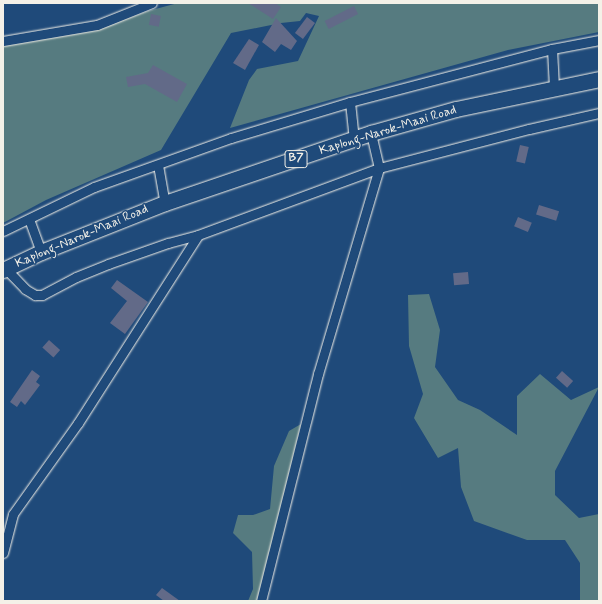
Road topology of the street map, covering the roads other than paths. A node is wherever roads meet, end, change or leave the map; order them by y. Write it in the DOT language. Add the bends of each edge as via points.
graph roads {
  1 [pos="152,3"];
  2 [pos="599,40"];
  3 [pos="3,41"];
  4 [pos="552,49"];
  5 [pos="599,79"];
  6 [pos="554,88"];
  7 [pos="350,102"];
  8 [pos="599,113"];
  9 [pos="371,134"];
  10 [pos="354,140"];
  11 [pos="158,165"];
  12 [pos="379,168"];
  13 [pos="165,203"];
  14 [pos="29,219"];
  15 [pos="3,231"];
  16 [pos="198,235"];
  17 [pos="41,252"];
  18 [pos="4,270"];
  19 [pos="3,554"];
  20 [pos="262,601"];
  1 -- 3 [label="street" via="97,25"];
  2 -- 4 [label="street"];
  4 -- 6 [label="street"];
  4 -- 7 [label="street"];
  5 -- 6 [label="highway, Kaplong-Narok-Maai Road / B7"];
  6 -- 9 [label="highway, Kaplong-Narok-Maai Road / B7" via="456,109"];
  7 -- 10 [label="street"];
  7 -- 11 [label="street" via="231,138"];
  8 -- 12 [label="street"];
  9 -- 10 [label="highway, Kaplong-Narok-Maai Road / B7"];
  9 -- 12 [label="street"];
  10 -- 13 [label="highway, Kaplong-Narok-Maai Road / B7"];
  11 -- 13 [label="street"];
  11 -- 14 [label="street" via="94,187"];
  12 -- 16 [label="street"];
  12 -- 20 [label="street" via="318,374"];
  13 -- 17 [label="highway, Kaplong-Narok-Maai Road / B7"];
  14 -- 15 [label="street"];
  14 -- 17 [label="street"];
  16 -- 18 [label="street" via="108,264 42,295 35,295 25,289"];
  16 -- 19 [label="street" via="78,422 13,514"];
  17 -- 18 [label="highway, Kaplong-Narok-Maai Road / B7"];
}
